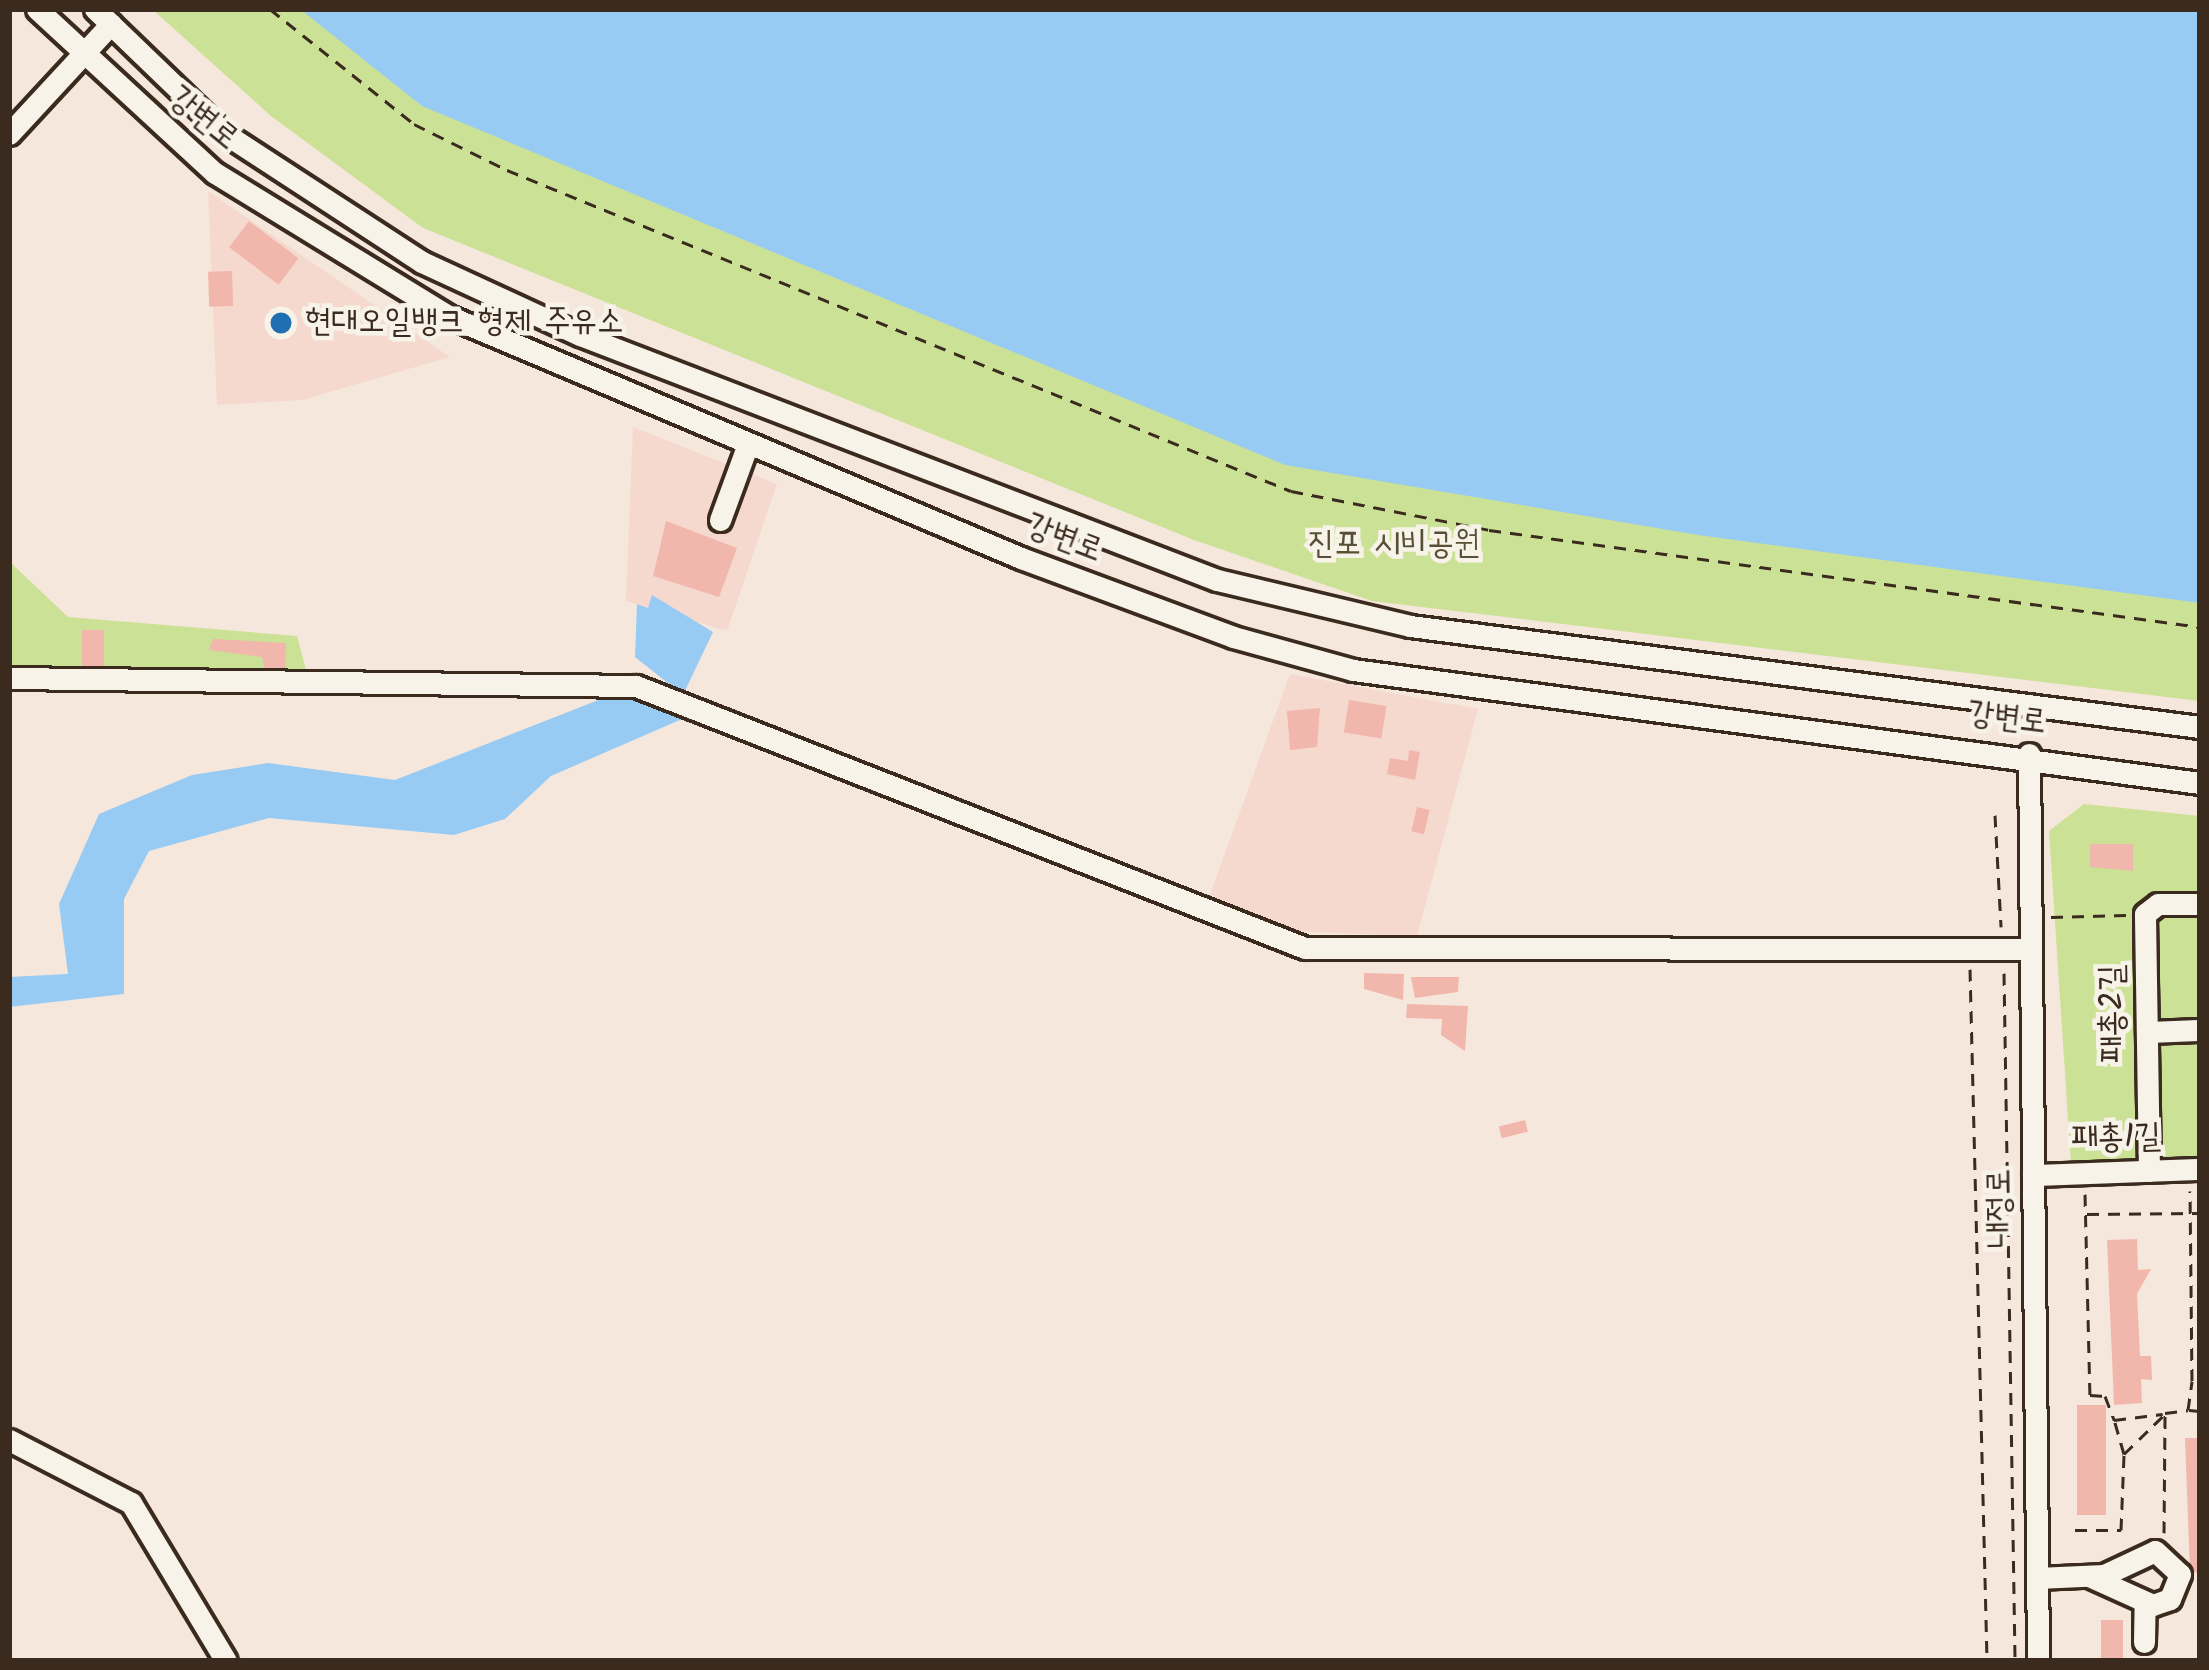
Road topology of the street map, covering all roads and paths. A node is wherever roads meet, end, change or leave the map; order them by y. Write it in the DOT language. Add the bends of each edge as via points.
graph roads {
  1 [pos="38,9"];
  2 [pos="270,9"];
  3 [pos="103,17"];
  4 [pos="83,52"];
  5 [pos="9,134"];
  6 [pos="748,444"];
  7 [pos="720,520"];
  8 [pos="2200,627"];
  9 [pos="9,678"];
  10 [pos="2200,728"];
  11 [pos="2029,754"];
  12 [pos="2200,783"];
  13 [pos="1995,815"];
  14 [pos="2200,904"];
  15 [pos="2145,914"];
  16 [pos="2031,918"];
  17 [pos="2031,949"];
  18 [pos="1970,950"];
  19 [pos="2003,951"];
  20 [pos="2200,1030"];
  21 [pos="2147,1032"];
  22 [pos="2200,1169"];
  23 [pos="2149,1171"];
  24 [pos="2033,1175"];
  25 [pos="2085,1193"];
  26 [pos="2190,1213"];
  27 [pos="2200,1213"];
  28 [pos="2085,1214"];
  29 [pos="2188,1409"];
  30 [pos="2200,1411"];
  31 [pos="2165,1413"];
  32 [pos="2114,1420"];
  33 [pos="9,1440"];
  34 [pos="2124,1454"];
  35 [pos="2075,1530"];
  36 [pos="2170,1559"];
  37 [pos="2091,1577"];
  38 [pos="2038,1578"];
  39 [pos="2199,1588"];
  40 [pos="2170,1599"];
  41 [pos="2145,1604"];
  42 [pos="2144,1642"];
  43 [pos="226,1661"];
  44 [pos="1987,1661"];
  45 [pos="2015,1661"];
  46 [pos="2038,1661"];
  1 -- 4 [label="street, 강변로"];
  2 -- 8 [label="path" via="414,124 507,170 1291,491 1489,530"];
  3 -- 4 [label="street"];
  3 -- 10 [label="street, 강변로" via="224,133 422,262 580,335 1217,580 1410,626"];
  4 -- 5 [label="street"];
  4 -- 6 [label="street, 강변로" via="215,173 325,245 448,316"];
  6 -- 7 [label="street"];
  6 -- 11 [label="street, 강변로" via="1021,558 1353,670"];
  9 -- 18 [label="street" via="635,686 1305,948"];
  11 -- 12 [label="street, 강변로"];
  11 -- 16 [label="street, 내정로"];
  13 -- 19 [label="path"];
  14 -- 15 [label="street" via="2158,904"];
  15 -- 16 [label="path"];
  15 -- 21 [label="street, 패총2길"];
  16 -- 17 [label="street, 내정로"];
  17 -- 19 [label="street"];
  17 -- 24 [label="street, 내정로"];
  18 -- 19 [label="street"];
  18 -- 44 [label="path"];
  19 -- 45 [label="path"];
  20 -- 21 [label="street"];
  21 -- 23 [label="street, 패총2길"];
  22 -- 23 [label="street, 패총1길"];
  23 -- 24 [label="street, 패총1길"];
  24 -- 38 [label="street, 내정로"];
  25 -- 28 [label="path"];
  26 -- 27 [label="path"];
  26 -- 28 [label="path"];
  26 -- 29 [label="path"];
  28 -- 32 [label="path" via="2090,1395 2105,1396"];
  29 -- 30 [label="path"];
  29 -- 31 [label="path"];
  31 -- 32 [label="path"];
  31 -- 34 [label="path"];
  31 -- 36 [label="path"];
  32 -- 34 [label="path"];
  33 -- 43 [label="street" via="131,1503"];
  34 -- 35 [label="path" via="2121,1530"];
  36 -- 37 [label="street"];
  36 -- 39 [label="street"];
  36 -- 40 [label="street"];
  37 -- 38 [label="street"];
  37 -- 41 [label="street"];
  38 -- 46 [label="street, 내정로"];
  39 -- 40 [label="street"];
  40 -- 41 [label="street"];
  41 -- 42 [label="street"];
}
